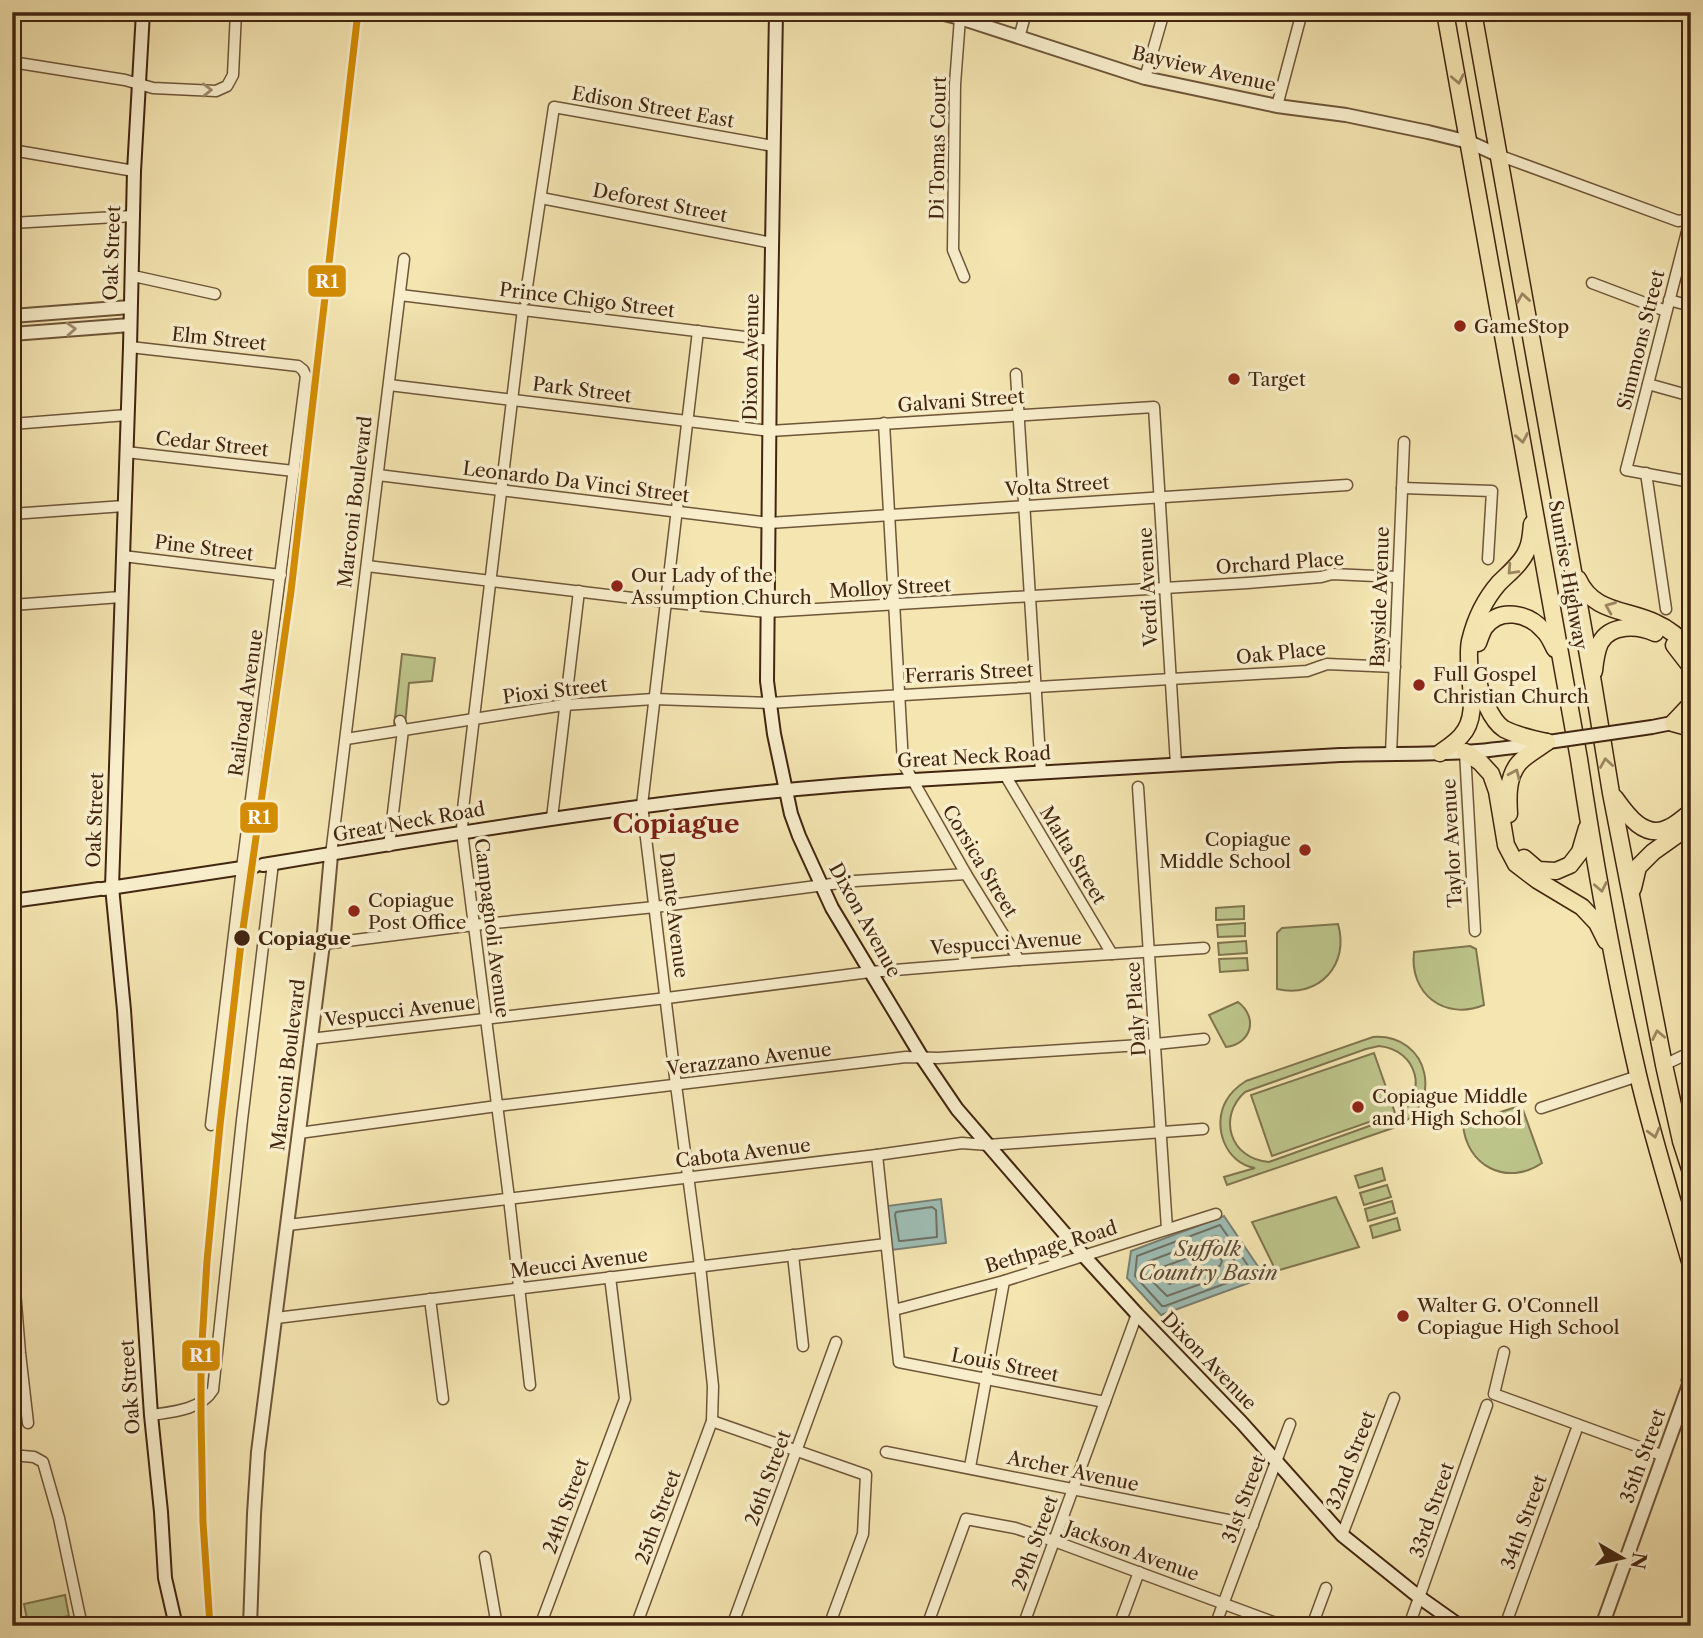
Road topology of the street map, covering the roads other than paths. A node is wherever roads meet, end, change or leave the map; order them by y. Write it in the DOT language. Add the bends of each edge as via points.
graph roads {
  1 [pos="143,12"];
  2 [pos="236,12"];
  3 [pos="776,12"];
  4 [pos="936,12"];
  5 [pos="1026,12"];
  6 [pos="1164,12"];
  7 [pos="1302,12"];
  8 [pos="1445,12"];
  9 [pos="1473,12"];
  10 [pos="960,18"];
  11 [pos="1019,38"];
  12 [pos="12,62"];
  13 [pos="1145,78"];
  14 [pos="140,84"];
  15 [pos="1277,106"];
  16 [pos="1469,142"];
  17 [pos="773,146"];
  18 [pos="12,150"];
  19 [pos="1498,155"];
  20 [pos="134,171"];
  21 [pos="541,198"];
  22 [pos="133,216"];
  23 [pos="1690,218"];
  24 [pos="12,223"];
  25 [pos="772,243"];
  26 [pos="404,259"];
  27 [pos="131,277"];
  28 [pos="964,277"];
  29 [pos="1592,283"];
  30 [pos="215,294"];
  31 [pos="400,295"];
  32 [pos="524,305"];
  33 [pos="1668,305"];
  34 [pos="1691,306"];
  35 [pos="130,307"];
  36 [pos="12,316"];
  37 [pos="130,324"];
  38 [pos="698,331"];
  39 [pos="12,334"];
  40 [pos="770,340"];
  41 [pos="130,347"];
  42 [pos="303,370"];
  43 [pos="1016,373"];
  44 [pos="1648,384"];
  45 [pos="389,386"];
  46 [pos="1691,396"];
  47 [pos="514,400"];
  48 [pos="1154,407"];
  49 [pos="127,415"];
  50 [pos="1019,415"];
  51 [pos="688,422"];
  52 [pos="884,423"];
  53 [pos="12,424"];
  54 [pos="770,431"];
  55 [pos="1404,442"];
  56 [pos="126,452"];
  57 [pos="294,471"];
  58 [pos="1646,473"];
  59 [pos="378,475"];
  60 [pos="1691,482"];
  61 [pos="1347,485"];
  62 [pos="1402,488"];
  63 [pos="503,490"];
  64 [pos="1160,497"];
  65 [pos="124,506"];
  66 [pos="1024,506"];
  67 [pos="1535,508"];
  68 [pos="677,512"];
  69 [pos="12,514"];
  70 [pos="889,514"];
  71 [pos="769,523"];
  72 [pos="123,556"];
  73 [pos="1488,559"];
  74 [pos="1571,561"];
  75 [pos="367,566"];
  76 [pos="281,575"];
  77 [pos="1397,577"];
  78 [pos="491,580"];
  79 [pos="1166,588"];
  80 [pos="579,591"];
  81 [pos="121,597"];
  82 [pos="1029,597"];
  83 [pos="666,602"];
  84 [pos="12,605"];
  85 [pos="894,605"];
  86 [pos="1666,609"];
  87 [pos="767,612"];
  88 [pos="1691,650"];
  89 [pos="1562,663"];
  90 [pos="1395,667"];
  91 [pos="1691,667"];
  92 [pos="1170,679"];
  93 [pos="1593,684"];
  94 [pos="1035,687"];
  95 [pos="899,695"];
  96 [pos="654,699"];
  97 [pos="769,703"];
  98 [pos="1691,704"];
  99 [pos="565,705"];
  100 [pos="474,719"];
  101 [pos="1691,720"];
  102 [pos="1673,723"];
  103 [pos="401,726"];
  104 [pos="1691,728"];
  105 [pos="346,739"];
  106 [pos="1555,741"];
  107 [pos="1465,752"];
  108 [pos="1440,753"];
  109 [pos="1391,754"];
  110 [pos="1176,764"];
  111 [pos="1041,772"];
  112 [pos="1005,775"];
  113 [pos="911,780"];
  114 [pos="1138,787"];
  115 [pos="786,789"];
  116 [pos="1611,793"];
  117 [pos="642,805"];
  118 [pos="1691,811"];
  119 [pos="552,818"];
  120 [pos="1588,820"];
  121 [pos="1691,825"];
  122 [pos="462,832"];
  123 [pos="389,845"];
  124 [pos="331,855"];
  125 [pos="1689,865"];
  126 [pos="258,866"];
  127 [pos="966,874"];
  128 [pos="821,885"];
  129 [pos="105,888"];
  130 [pos="1691,894"];
  131 [pos="12,901"];
  132 [pos="1633,901"];
  133 [pos="655,907"];
  134 [pos="474,925"];
  135 [pos="1475,931"];
  136 [pos="323,944"];
  137 [pos="1205,948"];
  138 [pos="1150,952"];
  139 [pos="1111,954"];
  140 [pos="1614,956"];
  141 [pos="1019,960"];
  142 [pos="870,972"];
  143 [pos="667,998"];
  144 [pos="486,1018"];
  145 [pos="310,1039"];
  146 [pos="1204,1040"];
  147 [pos="1156,1044"];
  148 [pos="1691,1052"];
  149 [pos="923,1059"];
  150 [pos="1664,1065"];
  151 [pos="1638,1076"];
  152 [pos="676,1086"];
  153 [pos="496,1106"];
  154 [pos="1541,1108"];
  155 [pos="211,1125"];
  156 [pos="1203,1129"];
  157 [pos="1162,1132"];
  158 [pos="299,1133"];
  159 [pos="988,1145"];
  160 [pos="877,1155"];
  161 [pos="1691,1172"];
  162 [pos="688,1178"];
  163 [pos="509,1198"];
  164 [pos="1216,1214"];
  165 [pos="288,1225"];
  166 [pos="1167,1229"];
  167 [pos="886,1244"];
  168 [pos="12,1253"];
  169 [pos="793,1255"];
  170 [pos="1084,1256"];
  171 [pos="1691,1265"];
  172 [pos="700,1266"];
  173 [pos="610,1277"];
  174 [pos="1004,1281"];
  175 [pos="519,1288"];
  176 [pos="430,1299"];
  177 [pos="894,1310"];
  178 [pos="1137,1314"];
  179 [pos="276,1318"];
  180 [pos="836,1342"];
  181 [pos="803,1346"];
  182 [pos="1503,1352"];
  183 [pos="986,1379"];
  184 [pos="1691,1379"];
  185 [pos="530,1385"];
  186 [pos="1394,1398"];
  187 [pos="443,1399"];
  188 [pos="1105,1402"];
  189 [pos="1487,1405"];
  190 [pos="151,1415"];
  191 [pos="712,1421"];
  192 [pos="28,1423"];
  193 [pos="1290,1424"];
  194 [pos="1576,1431"];
  195 [pos="796,1451"];
  196 [pos="886,1452"];
  197 [pos="12,1455"];
  198 [pos="1664,1456"];
  199 [pos="1276,1462"];
  200 [pos="970,1468"];
  201 [pos="1073,1489"];
  202 [pos="1253,1525"];
  203 [pos="1342,1535"];
  204 [pos="1054,1541"];
  205 [pos="485,1557"];
  206 [pos="1139,1572"];
  207 [pos="1326,1588"];
  208 [pos="1419,1597"];
  209 [pos="1224,1604"];
  210 [pos="82,1626"];
  211 [pos="176,1626"];
  212 [pos="250,1626"];
  213 [pos="496,1626"];
  214 [pos="540,1626"];
  215 [pos="636,1626"];
  216 [pos="732,1626"];
  217 [pos="829,1626"];
  218 [pos="927,1626"];
  219 [pos="1023,1626"];
  220 [pos="1119,1626"];
  221 [pos="1215,1626"];
  222 [pos="1284,1626"];
  223 [pos="1312,1626"];
  224 [pos="1409,1626"];
  225 [pos="1460,1626"];
  226 [pos="1505,1626"];
  227 [pos="1602,1626"];
  1 -- 14 [label="main road, Oak Street"];
  14 -- 2 [label="street, one-way" via="216,91 227,86 233,75"];
  3 -- 17 [label="main road, Dixon Avenue"];
  4 -- 10 [label="main road, Bayview Avenue"];
  5 -- 11 [label="street"];
  6 -- 13 [label="street"];
  7 -- 15 [label="street"];
  8 -- 16 [label="highway, Sunrise Highway, one-way"];
  9 -- 19 [label="highway, Sunrise Highway"];
  10 -- 11 [label="main road, Bayview Avenue"];
  10 -- 28 [label="street, Di Tomas Court" via="953,250"];
  11 -- 13 [label="main road, Bayview Avenue"];
  12 -- 14 [label="street"];
  13 -- 15 [label="main road, Bayview Avenue"];
  14 -- 20 [label="main road, Oak Street"];
  15 -- 16 [label="main road, Bayview Avenue" via="1346,115"];
  16 -- 19 [label="main road, Bayview Avenue"];
  16 -- 67 [label="highway, Sunrise Highway, one-way"];
  17 -- 21 [label="street, Edison Street East" via="554,107"];
  17 -- 25 [label="main road, Dixon Avenue"];
  18 -- 20 [label="street"];
  19 -- 23 [label="street" via="1678,221"];
  74 -- 19 [label="highway, Sunrise Highway, one-way"];
  20 -- 22 [label="main road, Oak Street"];
  21 -- 25 [label="street, Deforest Street"];
  21 -- 32 [label="street, Edison Street East"];
  22 -- 24 [label="street"];
  22 -- 27 [label="main road, Oak Street"];
  23 -- 33 [label="street, Simmons Street"];
  25 -- 40 [label="main road, Dixon Avenue"];
  26 -- 31 [label="street, Marconi Boulevard"];
  27 -- 30 [label="street"];
  27 -- 35 [label="main road, Oak Street"];
  29 -- 33 [label="street"];
  31 -- 32 [label="street, Prince Chigo Street"];
  31 -- 45 [label="street, Marconi Boulevard"];
  32 -- 38 [label="street, Prince Chigo Street"];
  32 -- 47 [label="street, Campagnoli Avenue"];
  33 -- 34 [label="street"];
  33 -- 44 [label="street, Simmons Street"];
  35 -- 36 [label="main road"];
  35 -- 37 [label="main road, Oak Street"];
  39 -- 37 [label="main road, one-way"];
  37 -- 41 [label="main road, Oak Street"];
  38 -- 40 [label="street, Prince Chigo Street"];
  38 -- 51 [label="street, Dante Avenue"];
  40 -- 54 [label="main road, Dixon Avenue"];
  41 -- 42 [label="street, Elm Street"];
  41 -- 49 [label="main road, Oak Street"];
  42 -- 57 [label="street, Railroad Avenue" via="306,376"];
  43 -- 50 [label="street"];
  44 -- 46 [label="street"];
  44 -- 58 [label="street, Simmons Street" via="1626,470"];
  45 -- 47 [label="street, Park Street"];
  45 -- 59 [label="street, Marconi Boulevard"];
  47 -- 51 [label="street, Park Street"];
  47 -- 63 [label="street, Campagnoli Avenue"];
  48 -- 50 [label="street, Galvani Street"];
  48 -- 64 [label="street, Verdi Avenue"];
  49 -- 53 [label="street"];
  49 -- 56 [label="main road, Oak Street"];
  50 -- 52 [label="street, Galvani Street"];
  50 -- 66 [label="street"];
  51 -- 54 [label="street, Park Street"];
  51 -- 68 [label="street, Dante Avenue"];
  52 -- 54 [label="street, Galvani Street"];
  52 -- 70 [label="street, Corsica Street"];
  54 -- 71 [label="main road, Dixon Avenue"];
  55 -- 62 [label="street, Bayside Avenue"];
  56 -- 57 [label="street, Cedar Street"];
  56 -- 65 [label="main road, Oak Street"];
  57 -- 76 [label="street, Railroad Avenue"];
  58 -- 60 [label="street"];
  58 -- 86 [label="street"];
  59 -- 63 [label="street, Leonardo Da Vinci Street"];
  59 -- 75 [label="street, Marconi Boulevard"];
  61 -- 64 [label="street, Volta Street"];
  62 -- 73 [label="street" via="1492,491"];
  62 -- 77 [label="street, Bayside Avenue"];
  63 -- 68 [label="street, Leonardo Da Vinci Street"];
  63 -- 78 [label="street, Campagnoli Avenue"];
  64 -- 66 [label="street, Volta Street"];
  64 -- 79 [label="street, Verdi Avenue"];
  65 -- 69 [label="street"];
  65 -- 72 [label="main road, Oak Street"];
  66 -- 70 [label="street, Volta Street"];
  66 -- 82 [label="street"];
  67 -- 89 [label="highway, Sunrise Highway"];
  67 -- 108 [label="highway, one-way" via="1524,558 1480,611 1470,642 1471,722"];
  68 -- 71 [label="street, Leonardo Da Vinci Street"];
  68 -- 83 [label="street, Dante Avenue"];
  70 -- 71 [label="street, Volta Street"];
  70 -- 85 [label="street, Corsica Street"];
  71 -- 87 [label="main road, Dixon Avenue"];
  72 -- 76 [label="street, Pine Street"];
  72 -- 81 [label="main road, Oak Street"];
  88 -- 74 [label="highway, one-way" via="1656,623 1592,599"];
  74 -- 93 [label="highway, Sunrise Highway"];
  75 -- 78 [label="street, Molloy Street"];
  75 -- 105 [label="street, Marconi Boulevard"];
  76 -- 126 [label="street, Railroad Avenue"];
  77 -- 79 [label="street, Orchard Place" via="1332,574"];
  77 -- 90 [label="street, Bayside Avenue"];
  78 -- 80 [label="street, Molloy Street"];
  78 -- 100 [label="street, Campagnoli Avenue"];
  79 -- 82 [label="street, Molloy Street"];
  79 -- 92 [label="street, Verdi Avenue"];
  80 -- 83 [label="street, Molloy Street"];
  80 -- 99 [label="street"];
  81 -- 84 [label="street"];
  81 -- 129 [label="main road, Oak Street"];
  82 -- 85 [label="street, Molloy Street"];
  82 -- 94 [label="street"];
  83 -- 87 [label="street, Molloy Street"];
  83 -- 96 [label="street, Dante Avenue"];
  85 -- 87 [label="street, Molloy Street"];
  85 -- 95 [label="street, Corsica Street"];
  87 -- 97 [label="main road, Dixon Avenue"];
  89 -- 106 [label="highway" via="1541,627 1528,617 1512,614 1496,618 1484,628 1476,661 1478,683 1502,727 1524,737"];
  89 -- 120 [label="highway, Sunrise Highway"];
  90 -- 92 [label="street, Oak Place" via="1326,664 1307,671"];
  90 -- 109 [label="street, Bayside Avenue"];
  91 -- 93 [label="highway" via="1672,642 1651,631 1614,630 1601,641"];
  92 -- 94 [label="street, Ferraris Street"];
  92 -- 110 [label="street, Verdi Avenue"];
  116 -- 93 [label="highway, Sunrise Highway, one-way"];
  94 -- 95 [label="street, Ferraris Street"];
  94 -- 111 [label="street"];
  95 -- 97 [label="street, Ferraris Street"];
  95 -- 113 [label="street, Corsica Street" via="903,763"];
  96 -- 97 [label="street, Pioxi Street"];
  96 -- 99 [label="street, Pioxi Street"];
  96 -- 117 [label="street, Dante Avenue"];
  97 -- 115 [label="main road, Dixon Avenue"];
  98 -- 102 [label="highway"];
  99 -- 100 [label="street, Pioxi Street"];
  99 -- 119 [label="street"];
  100 -- 103 [label="street, Pioxi Street"];
  100 -- 122 [label="street, Campagnoli Avenue"];
  101 -- 102 [label="main road, Great Neck Road"];
  102 -- 104 [label="highway"];
  102 -- 106 [label="main road, Great Neck Road, bridge"];
  103 -- 105 [label="street, Pioxi Street"];
  103 -- 123 [label="street"];
  105 -- 124 [label="street, Marconi Boulevard"];
  106 -- 107 [label="main road, Great Neck Road"];
  120 -- 106 [label="highway, one-way" via="1580,852 1570,865 1556,872 1538,870 1524,859 1515,843 1508,798 1511,780 1518,764"];
  107 -- 108 [label="main road, Great Neck Road"];
  107 -- 135 [label="street, Taylor Avenue"];
  107 -- 140 [label="highway" via="1491,774 1506,845 1516,864 1582,907 1597,923"];
  108 -- 109 [label="main road, Great Neck Road"];
  109 -- 110 [label="main road, Great Neck Road"];
  110 -- 111 [label="main road, Great Neck Road"];
  111 -- 112 [label="main road, Great Neck Road"];
  112 -- 113 [label="main road, Great Neck Road"];
  112 -- 139 [label="street, Malta Street"];
  113 -- 115 [label="main road, Great Neck Road"];
  113 -- 127 [label="street, Corsica Street"];
  114 -- 138 [label="street, Daly Place"];
  115 -- 117 [label="main road, Great Neck Road"];
  115 -- 128 [label="main road, Dixon Avenue" via="799,836"];
  116 -- 118 [label="highway" via="1626,814 1652,831 1667,829"];
  116 -- 132 [label="highway, Sunrise Highway"];
  117 -- 119 [label="main road, Great Neck Road"];
  117 -- 133 [label="street, Dante Avenue"];
  119 -- 122 [label="main road, Great Neck Road"];
  120 -- 140 [label="highway, Sunrise Highway, one-way"];
  121 -- 132 [label="highway" via="1638,867"];
  122 -- 123 [label="main road, Great Neck Road"];
  122 -- 134 [label="street, Campagnoli Avenue"];
  123 -- 124 [label="main road, Great Neck Road"];
  124 -- 126 [label="main road, Great Neck Road"];
  124 -- 136 [label="main road, Marconi Boulevard"];
  125 -- 130 [label="street"];
  126 -- 129 [label="main road, Great Neck Road"];
  126 -- 155 [label="street, Railroad Avenue"];
  126 -- 190 [label="street" via="242,1120 213,1390 208,1399 182,1410"];
  127 -- 128 [label="street"];
  127 -- 141 [label="street, Corsica Street"];
  128 -- 133 [label="street"];
  128 -- 142 [label="main road, Dixon Avenue"];
  129 -- 131 [label="main road, Great Neck Road"];
  129 -- 190 [label="main road, Oak Street" via="124,1010"];
  150 -- 132 [label="highway, Sunrise Highway, one-way"];
  133 -- 134 [label="street"];
  133 -- 143 [label="street, Dante Avenue"];
  134 -- 136 [label="street"];
  134 -- 144 [label="street, Campagnoli Avenue"];
  136 -- 145 [label="main road, Marconi Boulevard"];
  137 -- 138 [label="street, Vespucci Avenue"];
  138 -- 139 [label="street, Vespucci Avenue"];
  138 -- 147 [label="street, Daly Place"];
  139 -- 141 [label="street, Vespucci Avenue"];
  140 -- 151 [label="highway, Sunrise Highway"];
  141 -- 142 [label="street, Vespucci Avenue"];
  142 -- 143 [label="street, Vespucci Avenue"];
  142 -- 149 [label="main road, Dixon Avenue"];
  143 -- 144 [label="street, Vespucci Avenue"];
  143 -- 152 [label="street, Dante Avenue"];
  144 -- 145 [label="street, Vespucci Avenue"];
  144 -- 153 [label="street, Campagnoli Avenue"];
  145 -- 158 [label="main road, Marconi Boulevard"];
  146 -- 147 [label="street, Verazzano Avenue"];
  147 -- 149 [label="street, Verazzano Avenue"];
  147 -- 157 [label="street, Daly Place"];
  148 -- 150 [label="street"];
  149 -- 152 [label="street, Verazzano Avenue"];
  149 -- 159 [label="main road, Dixon Avenue"];
  150 -- 161 [label="highway, Sunrise Highway"];
  151 -- 154 [label="street"];
  151 -- 171 [label="highway, Sunrise Highway, one-way"];
  152 -- 153 [label="street, Verazzano Avenue"];
  152 -- 162 [label="street, Dante Avenue"];
  153 -- 158 [label="street, Verazzano Avenue"];
  153 -- 163 [label="street, Campagnoli Avenue"];
  156 -- 157 [label="street, Cabota Avenue"];
  157 -- 159 [label="street, Cabota Avenue"];
  157 -- 166 [label="street, Daly Place"];
  158 -- 165 [label="main road, Marconi Boulevard"];
  159 -- 160 [label="street, Cabota Avenue" via="962,1143"];
  159 -- 170 [label="main road, Dixon Avenue"];
  160 -- 162 [label="street, Cabota Avenue"];
  160 -- 167 [label="street"];
  162 -- 163 [label="street, Cabota Avenue"];
  162 -- 172 [label="street, Dante Avenue"];
  163 -- 165 [label="street, Cabota Avenue"];
  163 -- 175 [label="street, Campagnoli Avenue"];
  164 -- 166 [label="street, Bethpage Road"];
  165 -- 179 [label="main road, Marconi Boulevard"];
  166 -- 170 [label="street, Bethpage Road"];
  167 -- 169 [label="street, Meucci Avenue"];
  167 -- 177 [label="street"];
  168 -- 192 [label="street"];
  169 -- 172 [label="street, Meucci Avenue"];
  169 -- 181 [label="street"];
  170 -- 174 [label="street, Bethpage Road"];
  170 -- 178 [label="main road, Dixon Avenue"];
  172 -- 173 [label="street, Meucci Avenue"];
  172 -- 191 [label="street, Dante Avenue" via="713,1386"];
  173 -- 175 [label="street, Meucci Avenue"];
  173 -- 214 [label="street, 24th Street" via="625,1399"];
  174 -- 177 [label="street, Bethpage Road"];
  174 -- 183 [label="street"];
  175 -- 176 [label="street, Meucci Avenue"];
  175 -- 185 [label="street, Campagnoli Avenue"];
  176 -- 179 [label="street, Meucci Avenue"];
  176 -- 187 [label="street"];
  177 -- 183 [label="street, Louis Street" via="899,1362"];
  178 -- 188 [label="street, 29th Street"];
  178 -- 199 [label="main road, Dixon Avenue"];
  179 -- 212 [label="main road, Marconi Boulevard" via="258,1452"];
  180 -- 195 [label="street, 26th Street"];
  182 -- 198 [label="street" via="1494,1394"];
  183 -- 188 [label="street, Louis Street"];
  183 -- 200 [label="street"];
  184 -- 198 [label="main road, 35th Street"];
  186 -- 203 [label="street, 32nd Street"];
  188 -- 201 [label="street, 29th Street"];
  189 -- 208 [label="street, 33rd Street"];
  190 -- 211 [label="main road, Oak Street" via="165,1578"];
  191 -- 195 [label="street"];
  191 -- 215 [label="street, 25th Street"];
  193 -- 199 [label="street, 31st Street"];
  194 -- 226 [label="street, 34th Street"];
  195 -- 216 [label="street, 26th Street"];
  195 -- 217 [label="street" via="866,1475 863,1534"];
  196 -- 200 [label="street, Archer Avenue"];
  197 -- 210 [label="street" via="43,1462"];
  198 -- 227 [label="main road, 35th Street"];
  199 -- 202 [label="street, 31st Street"];
  199 -- 203 [label="main road, Dixon Avenue"];
  200 -- 201 [label="street, Archer Avenue"];
  201 -- 202 [label="street, Archer Avenue"];
  201 -- 204 [label="street, 29th Street"];
  202 -- 209 [label="street, 31st Street"];
  203 -- 208 [label="main road, Dixon Avenue"];
  204 -- 206 [label="street, Jackson Avenue"];
  204 -- 218 [label="street, Jackson Avenue" via="966,1519"];
  204 -- 219 [label="street, 29th Street"];
  205 -- 213 [label="street"];
  206 -- 209 [label="street, Jackson Avenue"];
  206 -- 220 [label="street"];
  207 -- 223 [label="street"];
  208 -- 224 [label="street, 33rd Street"];
  208 -- 225 [label="main road, Dixon Avenue"];
  209 -- 221 [label="street, 31st Street"];
  209 -- 222 [label="street, Jackson Avenue"];
}
